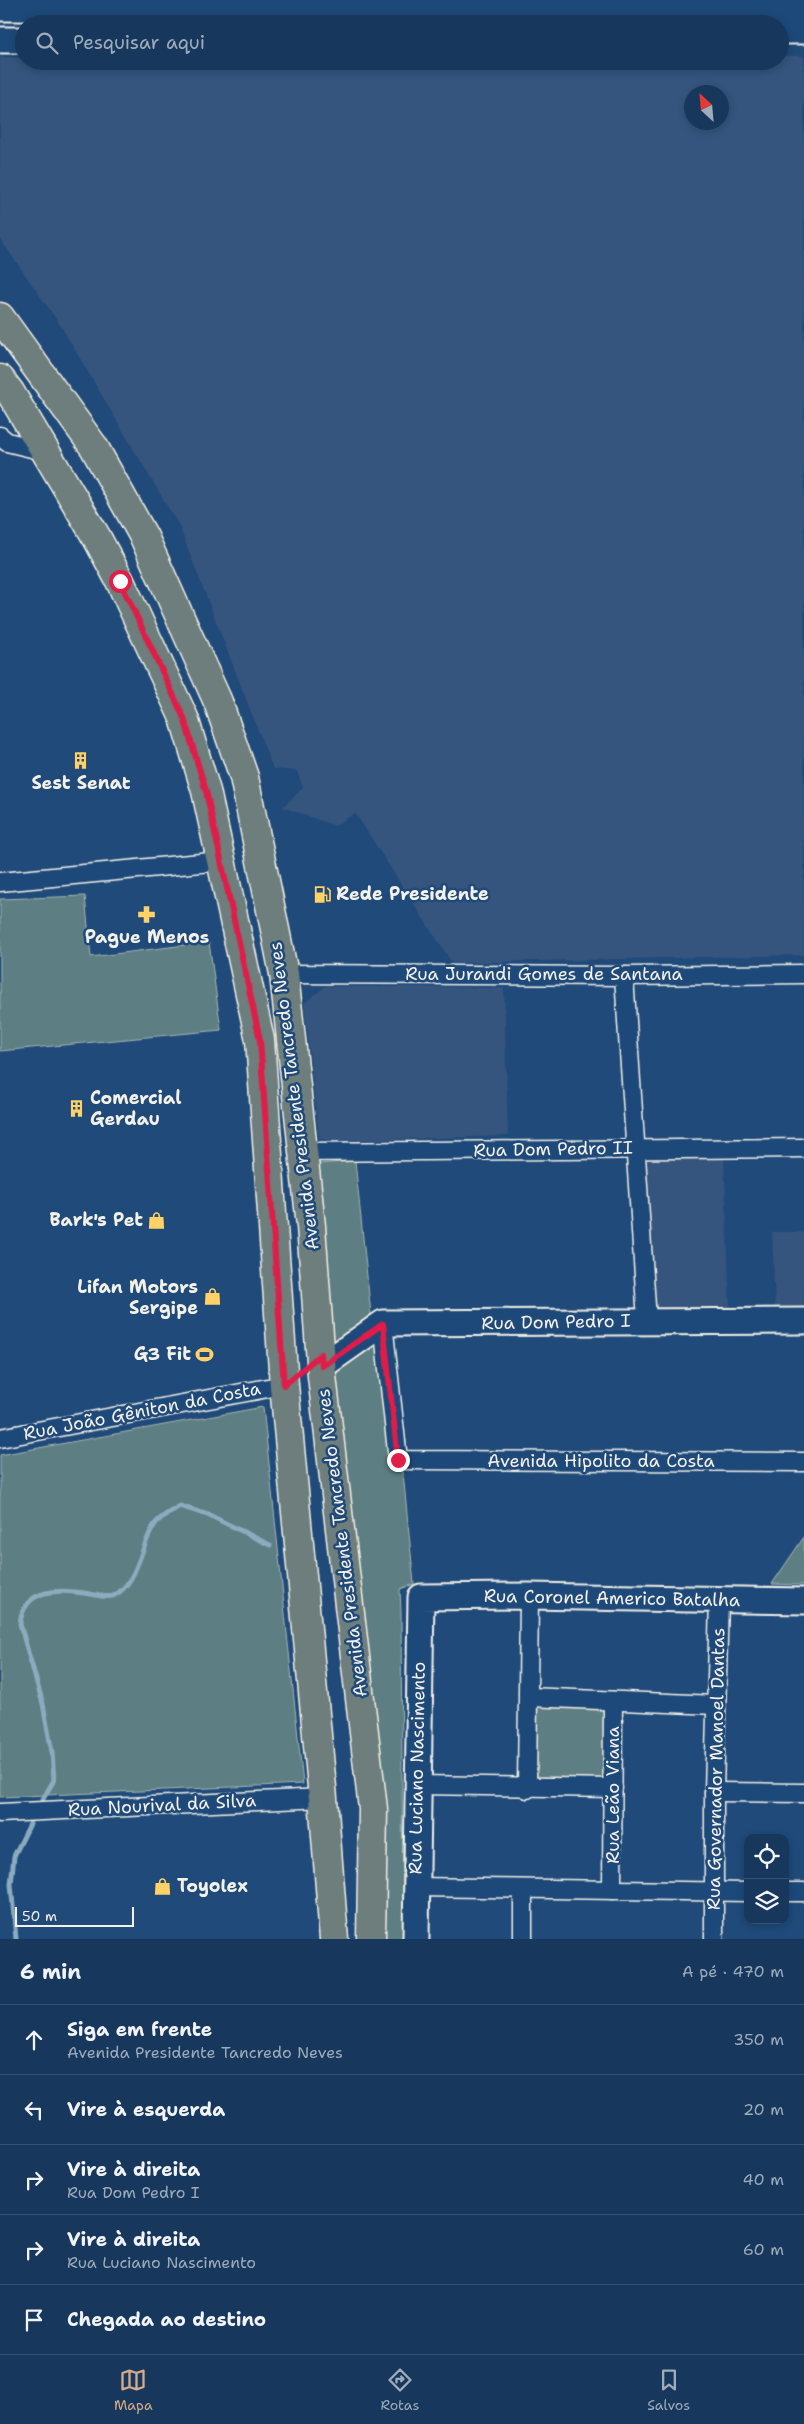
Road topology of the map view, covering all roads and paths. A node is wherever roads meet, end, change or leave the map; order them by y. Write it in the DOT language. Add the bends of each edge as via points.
graph roads {
  1 [pos="224,4"];
  2 [pos="0,8"];
  3 [pos="804,10"];
  4 [pos="789,31"];
  5 [pos="804,31"];
  6 [pos="0,40"];
  7 [pos="15,40"];
  8 [pos="0,317"];
  9 [pos="0,379"];
  10 [pos="0,436"];
  11 [pos="44,451"];
  12 [pos="222,861"];
  13 [pos="0,882"];
  14 [pos="284,974"];
  15 [pos="804,974"];
  16 [pos="624,976"];
  17 [pos="634,1148"];
  18 [pos="804,1148"];
  19 [pos="302,1152"];
  20 [pos="647,1320"];
  21 [pos="804,1321"];
  22 [pos="383,1324"];
  23 [pos="321,1360"];
  24 [pos="285,1393"];
  25 [pos="0,1438"];
  26 [pos="804,1462"];
  27 [pos="529,1596"];
  28 [pos="421,1597"];
  29 [pos="719,1600"];
  30 [pos="804,1601"];
  31 [pos="529,1697"];
  32 [pos="613,1701"];
  33 [pos="715,1704"];
  34 [pos="418,1785"];
  35 [pos="527,1788"];
  36 [pos="613,1788"];
  37 [pos="714,1792"];
  38 [pos="804,1793"];
  39 [pos="324,1798"];
  40 [pos="0,1813"];
  41 [pos="416,1888"];
  42 [pos="523,1889"];
  43 [pos="612,1890"];
  44 [pos="714,1892"];
  45 [pos="744,1892"];
  46 [pos="789,1892"];
  47 [pos="804,1892"];
  48 [pos="334,1939"];
  49 [pos="372,1939"];
  50 [pos="416,1939"];
  51 [pos="523,1939"];
  52 [pos="714,1939"];
  1 -- 2 [label="street"];
  1 -- 3 [label="street"];
  4 -- 5 [label="street"];
  6 -- 7 [label="street"];
  8 -- 14 [label="main road, Avenida Presidente Tancredo Neves" via="94,448 144,537 218,702 244,777"];
  9 -- 11 [label="main road, Avenida Presidente Tancredo Neves"];
  10 -- 11 [label="street" via="7,442"];
  11 -- 12 [label="main road, Avenida Presidente Tancredo Neves" via="120,581 184,718 206,791"];
  12 -- 13 [label="street"];
  12 -- 24 [label="main road, Avenida Presidente Tancredo Neves" via="260,1040"];
  14 -- 16 [label="street, Rua Jurandi Gomes de Santana"];
  14 -- 19 [label="main road, Avenida Presidente Tancredo Neves"];
  15 -- 16 [label="street, Rua Jurandi Gomes de Santana"];
  16 -- 17 [label="street"];
  17 -- 18 [label="street, Rua Dom Pedro II"];
  17 -- 19 [label="street, Rua Dom Pedro II"];
  17 -- 20 [label="street"];
  19 -- 23 [label="main road, Avenida Presidente Tancredo Neves"];
  20 -- 21 [label="street, Rua Dom Pedro I"];
  20 -- 22 [label="street, Rua Dom Pedro I"];
  22 -- 23 [label="street"];
  22 -- 26 [label="street, Avenida Hipolito da Costa" via="398,1460"];
  23 -- 24 [label="main road"];
  23 -- 49 [label="main road, Avenida Presidente Tancredo Neves" via="372,1810"];
  24 -- 25 [label="street, Rua João Gêniton da Costa"];
  24 -- 39 [label="main road, Avenida Presidente Tancredo Neves"];
  27 -- 28 [label="street, Rua Coronel Americo Batalha"];
  27 -- 29 [label="street, Rua Coronel Americo Batalha"];
  27 -- 31 [label="street"];
  28 -- 34 [label="street, Rua Luciano Nascimento"];
  29 -- 30 [label="street, Rua Coronel Americo Batalha"];
  29 -- 33 [label="street, Rua Governador Manoel Dantas"];
  31 -- 32 [label="street"];
  31 -- 35 [label="street"];
  32 -- 33 [label="street"];
  32 -- 36 [label="street, Rua Leão Viana"];
  33 -- 37 [label="street, Rua Governador Manoel Dantas"];
  34 -- 35 [label="street"];
  34 -- 41 [label="street, Rua Luciano Nascimento"];
  35 -- 36 [label="street"];
  36 -- 43 [label="street, Rua Leão Viana"];
  37 -- 38 [label="street"];
  37 -- 44 [label="street, Rua Governador Manoel Dantas"];
  39 -- 40 [label="street, Rua Nourival da Silva"];
  39 -- 48 [label="main road, Avenida Presidente Tancredo Neves"];
  41 -- 42 [label="street"];
  41 -- 50 [label="street, Rua Luciano Nascimento"];
  42 -- 43 [label="street"];
  42 -- 51 [label="street"];
  43 -- 44 [label="street"];
  44 -- 45 [label="street"];
  44 -- 52 [label="street, Rua Governador Manoel Dantas"];
  46 -- 47 [label="street"];
}
